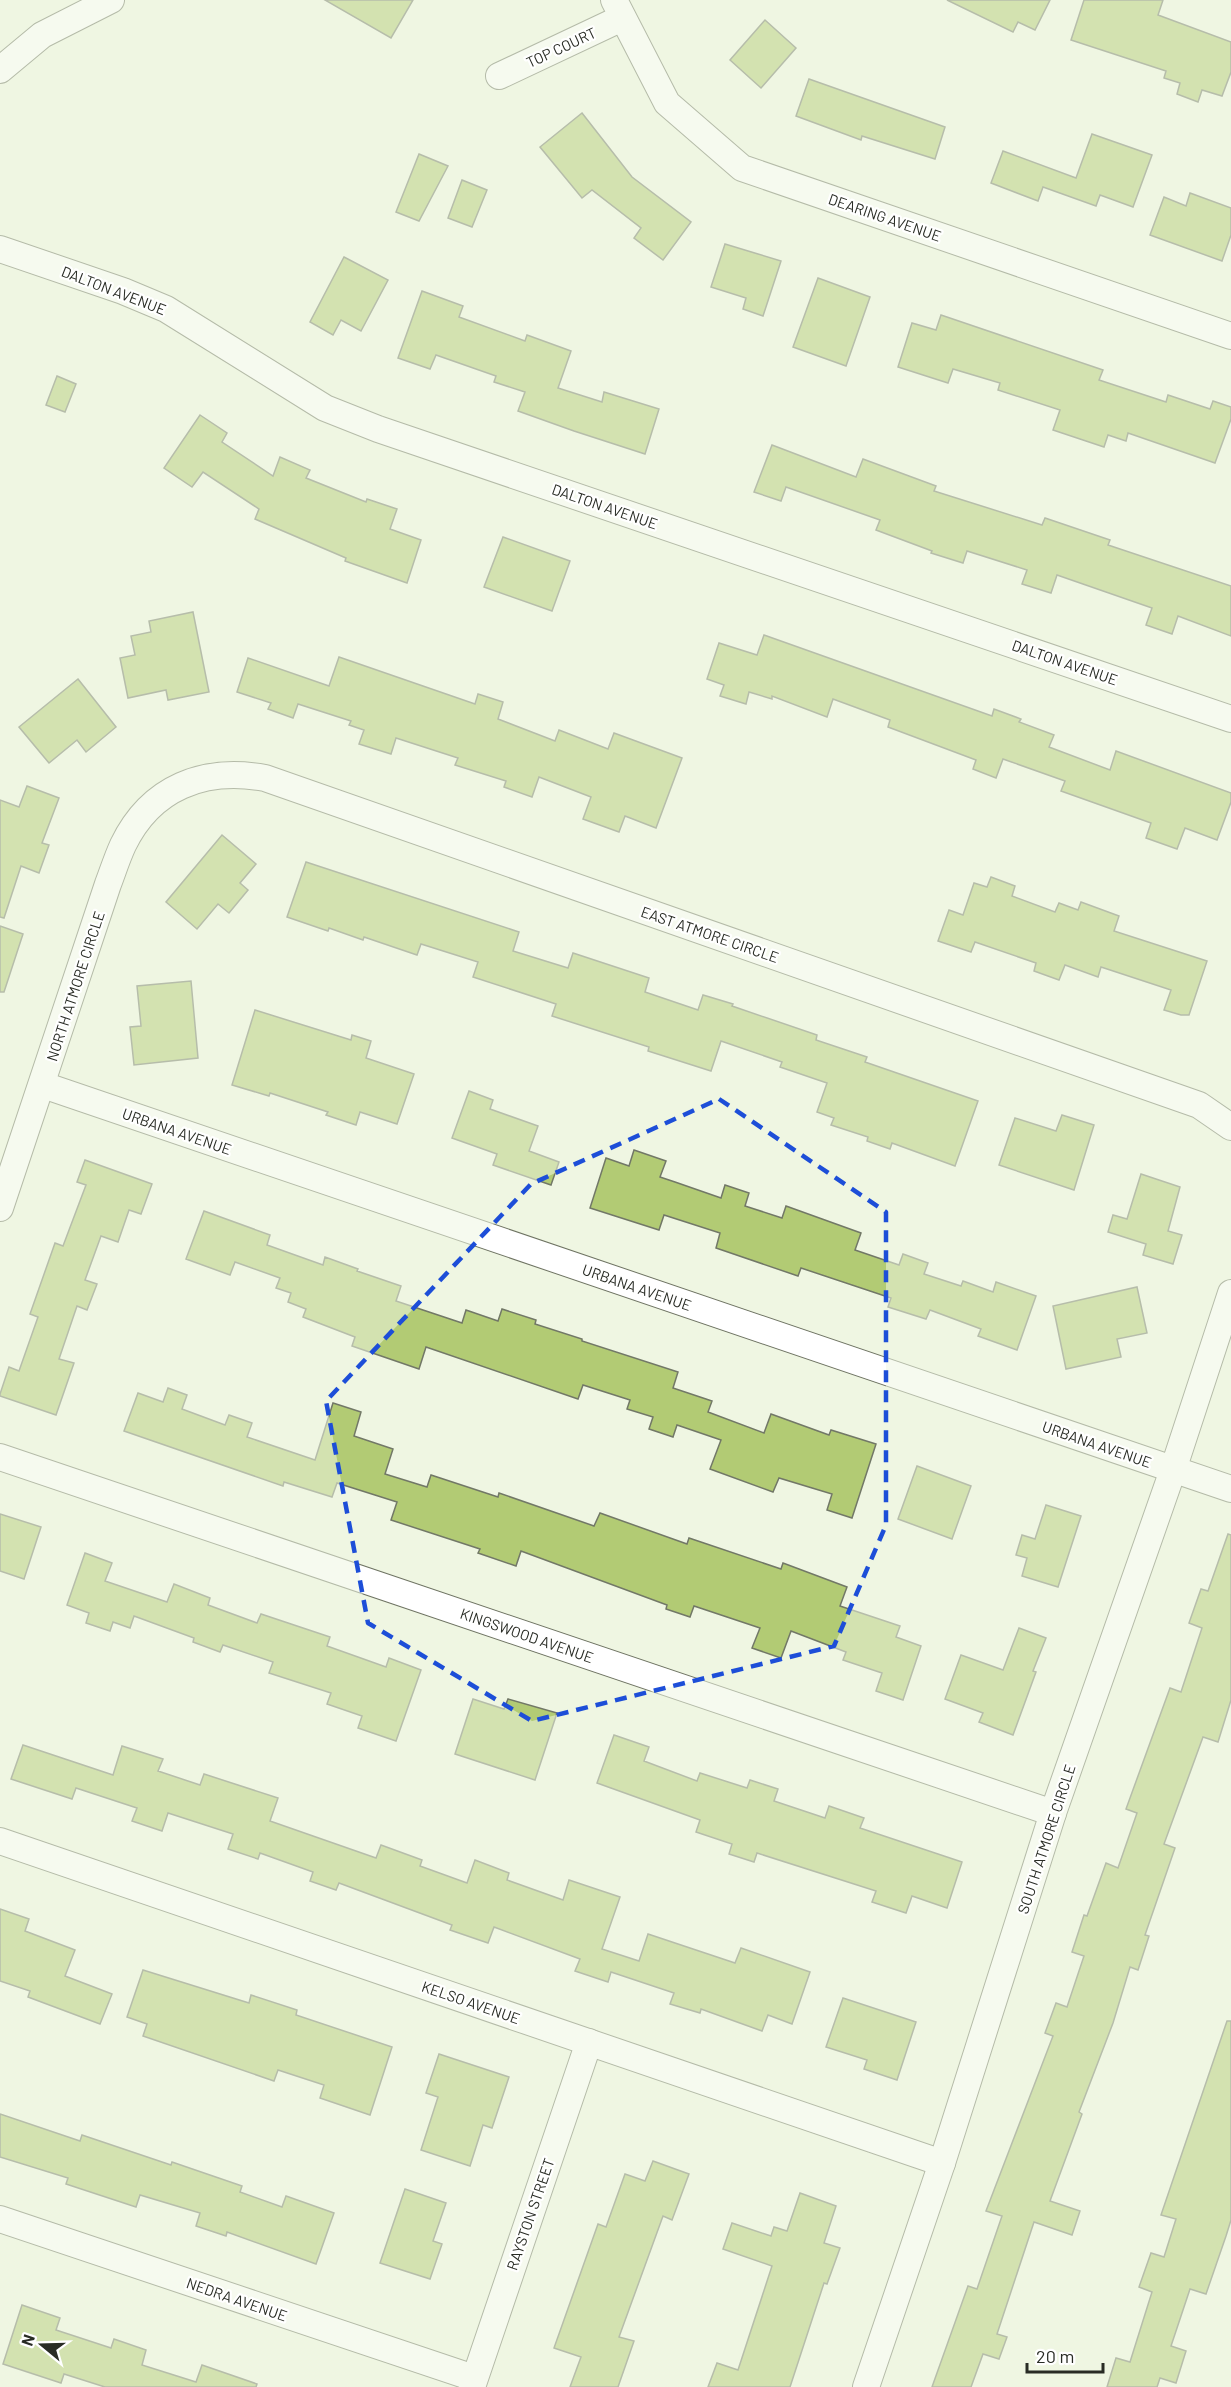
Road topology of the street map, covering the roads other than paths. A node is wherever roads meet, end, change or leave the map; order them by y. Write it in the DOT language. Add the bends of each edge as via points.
graph roads {
  1 [pos="111,0"];
  2 [pos="618,9"];
  3 [pos="0,70"];
  4 [pos="499,76"];
  5 [pos="0,249"];
  6 [pos="1231,336"];
  7 [pos="1231,719"];
  8 [pos="181,785"];
  9 [pos="43,1085"];
  10 [pos="1231,1127"];
  11 [pos="0,1208"];
  12 [pos="1231,1293"];
  13 [pos="0,1457"];
  14 [pos="1173,1470"];
  15 [pos="1231,1488"];
  16 [pos="1053,1813"];
  17 [pos="0,1841"];
  18 [pos="589,2042"];
  19 [pos="942,2163"];
  20 [pos="0,2219"];
  21 [pos="473,2383"];
  22 [pos="866,2387"];
  1 -- 3 [label="street" via="42,35"];
  2 -- 4 [label="street, TOP COURT"];
  2 -- 6 [label="street, DEARING AVENUE" via="667,103 742,168"];
  5 -- 7 [label="street, DALTON AVENUE" via="166,309 325,408 378,429"];
  8 -- 9 [label="street, NORTH ATMORE CIRCLE" via="148,809 124,844"];
  8 -- 10 [label="street, EAST ATMORE CIRCLE" via="223,774 265,778 1199,1105"];
  9 -- 11 [label="street, NORTH ATMORE CIRCLE"];
  9 -- 14 [label="street, URBANA AVENUE"];
  12 -- 14 [label="street, SOUTH ATMORE CIRCLE"];
  13 -- 16 [label="street, KINGSWOOD AVENUE"];
  14 -- 15 [label="street, URBANA AVENUE"];
  14 -- 16 [label="street, SOUTH ATMORE CIRCLE"];
  16 -- 19 [label="street, SOUTH ATMORE CIRCLE"];
  17 -- 18 [label="street, KELSO AVENUE"];
  18 -- 19 [label="street, KELSO AVENUE"];
  18 -- 21 [label="street, RAYSTON STREET"];
  19 -- 22 [label="street, SOUTH ATMORE CIRCLE"];
  20 -- 21 [label="street, NEDRA AVENUE"];
}
